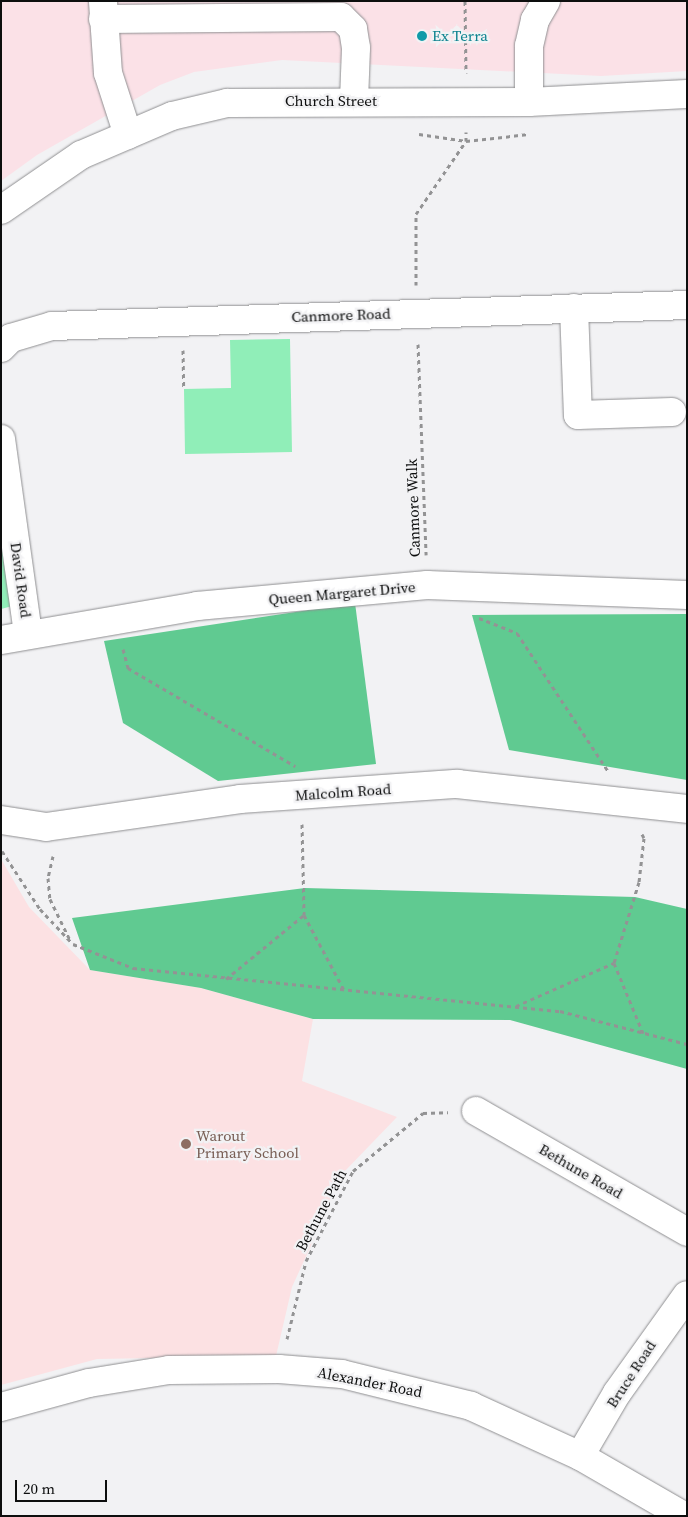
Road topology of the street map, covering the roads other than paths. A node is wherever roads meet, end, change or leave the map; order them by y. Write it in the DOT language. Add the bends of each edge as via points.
graph roads {
  1 [pos="546,1"];
  2 [pos="103,10"];
  3 [pos="687,94"];
  4 [pos="354,101"];
  5 [pos="528,102"];
  6 [pos="128,135"];
  7 [pos="1,210"];
  8 [pos="687,305"];
  9 [pos="574,308"];
  10 [pos="1,348"];
  11 [pos="672,412"];
  12 [pos="1,439"];
  13 [pos="687,595"];
  14 [pos="28,633"];
  15 [pos="1,640"];
  16 [pos="687,809"];
  17 [pos="1,820"];
  18 [pos="476,1111"];
  19 [pos="687,1232"];
  20 [pos="687,1295"];
  21 [pos="678,1324"];
  22 [pos="1,1407"];
  23 [pos="580,1456"];
  24 [pos="684,1516"];
  1 -- 5 [label="street" via="536,20 529,46"];
  2 -- 4 [label="street" via="341,17 353,29 356,48"];
  2 -- 6 [label="street" via="108,73"];
  3 -- 5 [label="street, Church Street"];
  4 -- 5 [label="street, Church Street"];
  4 -- 6 [label="street, Church Street" via="227,103 172,116"];
  6 -- 7 [label="street, Church Street" via="81,155"];
  8 -- 9 [label="street, Canmore Road"];
  9 -- 10 [label="street, Canmore Road" via="52,326 10,338"];
  9 -- 11 [label="street" via="578,415"];
  12 -- 14 [label="street, David Road"];
  13 -- 14 [label="street, Queen Margaret Drive" via="427,586 197,606"];
  14 -- 15 [label="street, Queen Margaret Drive"];
  16 -- 17 [label="street, Malcolm Road" via="457,784 240,799 59,825 38,826"];
  18 -- 19 [label="street, Bethune Road"];
  20 -- 21 [label="street, Bruce Road"];
  21 -- 23 [label="street, Bruce Road" via="617,1393"];
  22 -- 23 [label="street, Alexander Road" via="89,1383 169,1370 279,1369 342,1374 471,1406"];
  23 -- 24 [label="street, Alexander Road"];
}
